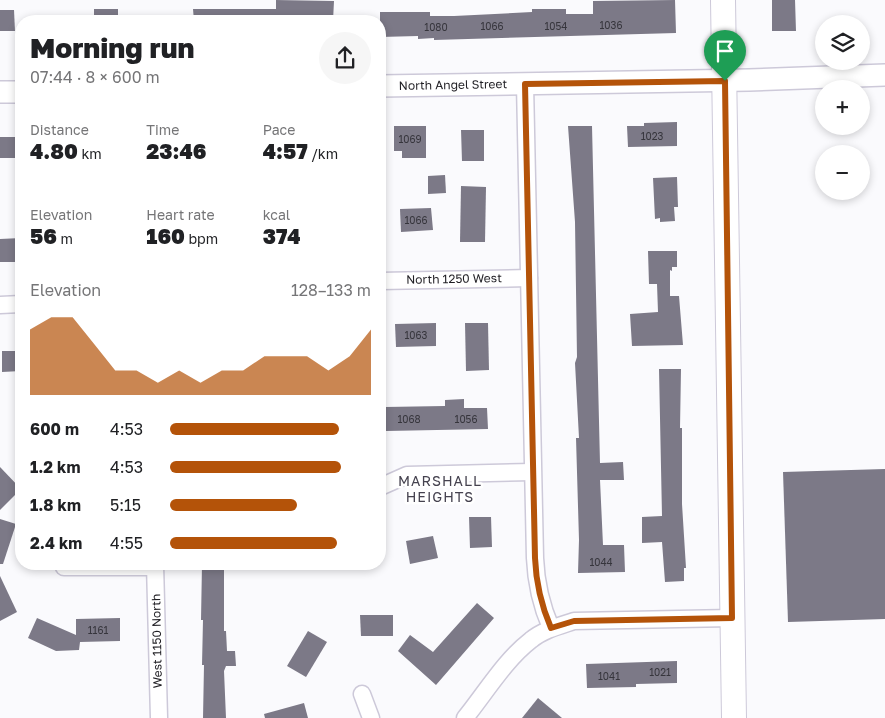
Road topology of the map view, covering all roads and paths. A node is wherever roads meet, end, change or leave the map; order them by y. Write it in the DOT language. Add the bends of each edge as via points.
graph roads {
  1 [pos="723,0"];
  2 [pos="885,75"];
  3 [pos="725,81"];
  4 [pos="525,84"];
  5 [pos="386,86"];
  6 [pos="0,92"];
  7 [pos="15,92"];
  8 [pos="529,278"];
  9 [pos="386,281"];
  10 [pos="15,304"];
  11 [pos="0,305"];
  12 [pos="532,472"];
  13 [pos="386,484"];
  14 [pos="155,570"];
  15 [pos="732,618"];
  16 [pos="551,628"];
  17 [pos="362,694"];
  18 [pos="158,718"];
  19 [pos="371,718"];
  20 [pos="465,718"];
  21 [pos="734,718"];
  1 -- 3 [label="main road"];
  2 -- 3 [label="street, North Angel Street"];
  3 -- 4 [label="street, North Angel Street"];
  3 -- 15 [label="main road"];
  4 -- 5 [label="street, North Angel Street"];
  4 -- 8 [label="street"];
  6 -- 7 [label="street"];
  8 -- 9 [label="street, North 1250 West"];
  8 -- 12 [label="street"];
  10 -- 11 [label="street"];
  12 -- 13 [label="street" via="406,475"];
  12 -- 16 [label="street" via="536,582"];
  14 -- 18 [label="street, West 1150 North"];
  15 -- 16 [label="street" via="574,621"];
  15 -- 21 [label="main road"];
  16 -- 20 [label="street" via="531,639 515,655"];
  17 -- 19 [label="street"];
}
